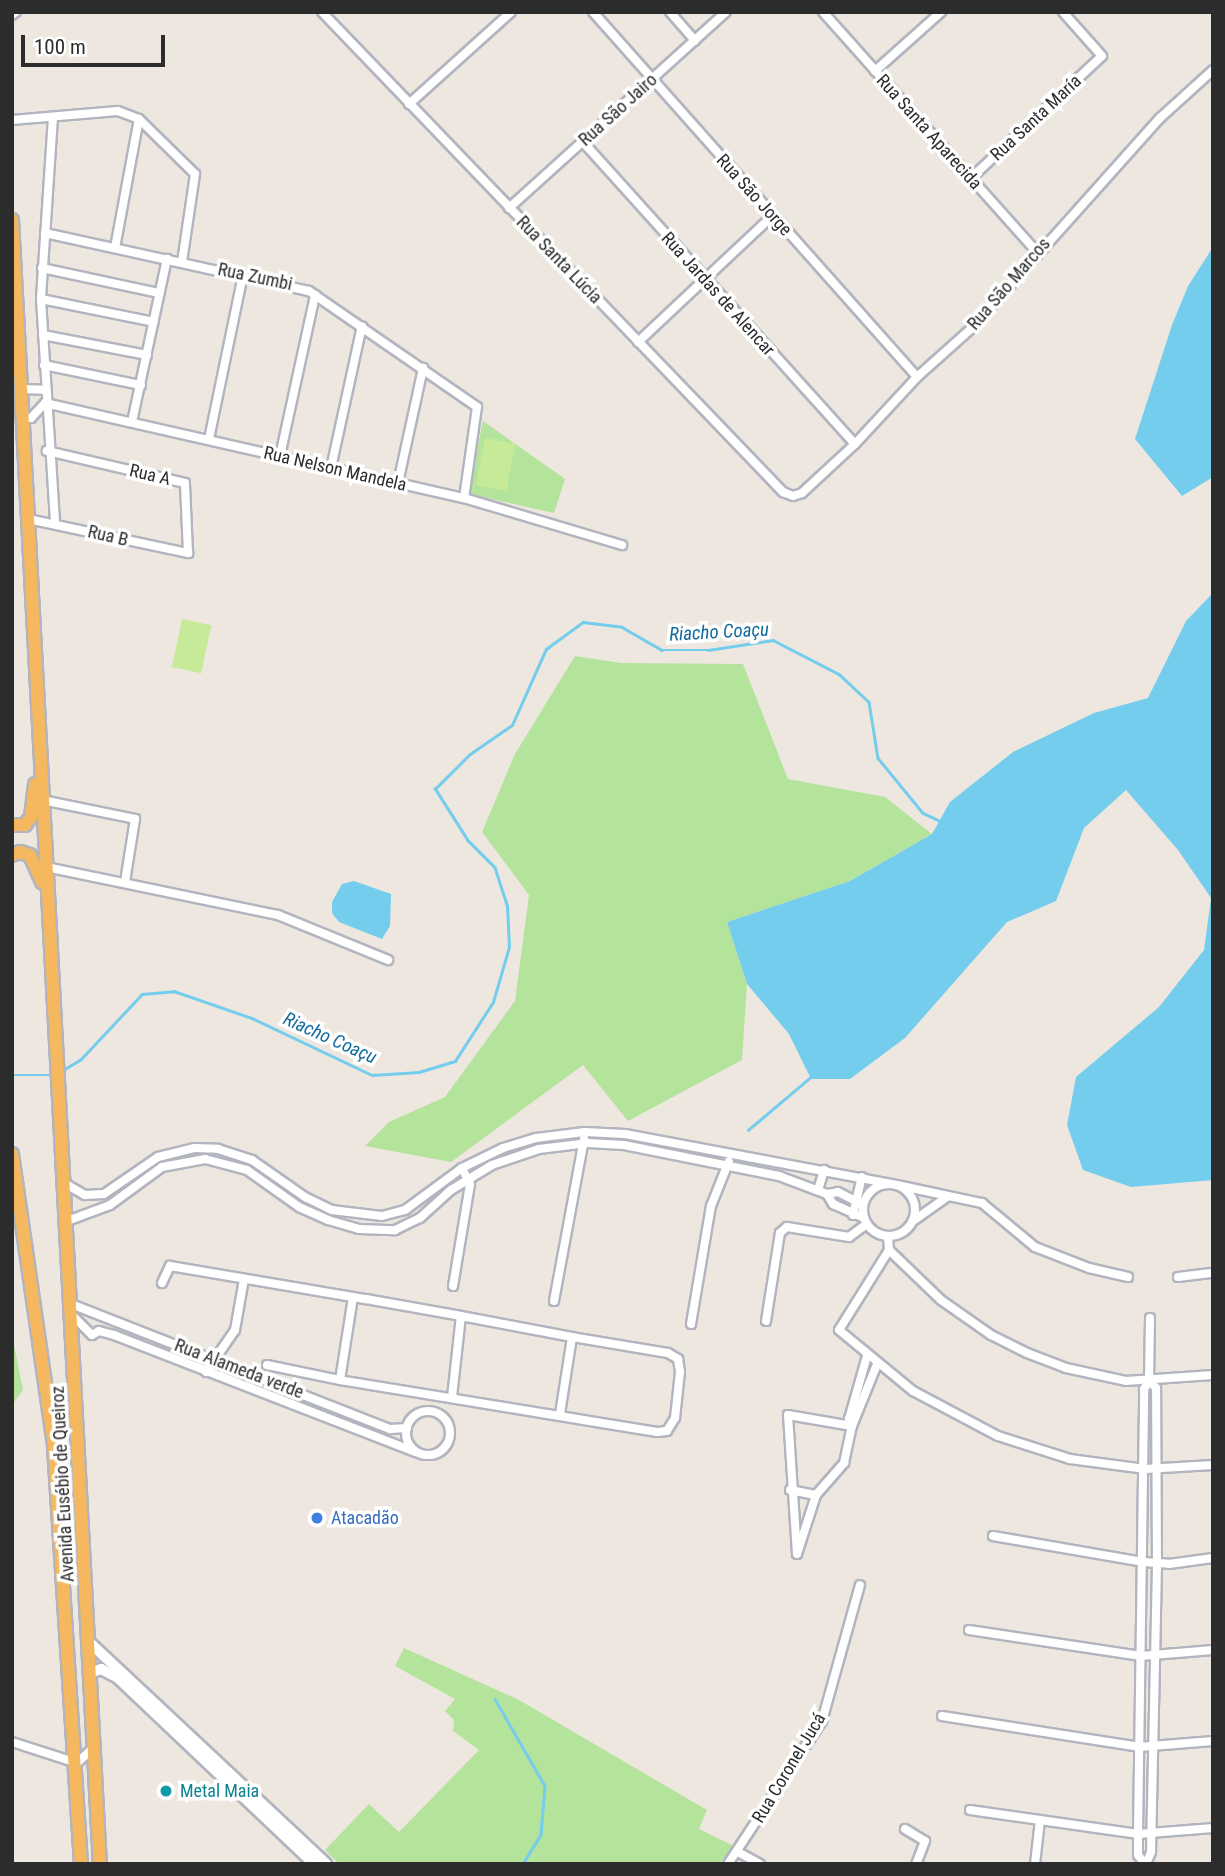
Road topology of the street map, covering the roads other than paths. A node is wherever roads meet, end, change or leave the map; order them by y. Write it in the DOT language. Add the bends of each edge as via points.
graph roads {
  1 [pos="322,12"];
  2 [pos="511,12"];
  3 [pos="593,12"];
  4 [pos="670,12"];
  5 [pos="726,12"];
  6 [pos="823,12"];
  7 [pos="941,12"];
  8 [pos="1063,12"];
  9 [pos="695,41"];
  10 [pos="1213,70"];
  11 [pos="875,71"];
  12 [pos="652,79"];
  13 [pos="409,104"];
  14 [pos="54,117"];
  15 [pos="139,119"];
  16 [pos="12,120"];
  17 [pos="583,142"];
  18 [pos="970,179"];
  19 [pos="509,208"];
  20 [pos="772,216"];
  21 [pos="12,220"];
  22 [pos="45,233"];
  23 [pos="115,248"];
  24 [pos="1037,251"];
  25 [pos="167,259"];
  26 [pos="182,262"];
  27 [pos="42,268"];
  28 [pos="243,275"];
  29 [pos="704,279"];
  30 [pos="159,293"];
  31 [pos="314,295"];
  32 [pos="41,299"];
  33 [pos="154,322"];
  34 [pos="362,326"];
  35 [pos="43,335"];
  36 [pos="638,342"];
  37 [pos="147,355"];
  38 [pos="44,365"];
  39 [pos="423,368"];
  40 [pos="917,377"];
  41 [pos="141,385"];
  42 [pos="21,389"];
  43 [pos="44,390"];
  44 [pos="45,403"];
  45 [pos="22,418"];
  46 [pos="132,422"];
  47 [pos="209,439"];
  48 [pos="855,444"];
  49 [pos="47,451"];
  50 [pos="280,456"];
  51 [pos="331,468"];
  52 [pos="398,483"];
  53 [pos="802,494"];
  54 [pos="464,498"];
  55 [pos="28,519"];
  56 [pos="55,524"];
  57 [pos="622,545"];
  58 [pos="188,553"];
  59 [pos="41,775"];
  60 [pos="43,800"];
  61 [pos="12,825"];
  62 [pos="12,855"];
  63 [pos="46,867"];
  64 [pos="125,882"];
  65 [pos="48,899"];
  66 [pos="388,960"];
  67 [pos="585,1132"];
  68 [pos="583,1143"];
  69 [pos="12,1154"];
  70 [pos="731,1154"];
  71 [pos="728,1165"];
  72 [pos="462,1168"];
  73 [pos="824,1170"];
  74 [pos="862,1177"];
  75 [pos="469,1178"];
  76 [pos="64,1183"];
  77 [pos="894,1184"];
  78 [pos="818,1190"];
  79 [pos="827,1194"];
  80 [pos="947,1197"];
  81 [pos="854,1200"];
  82 [pos="418,1202"];
  83 [pos="863,1205"];
  84 [pos="405,1210"];
  85 [pos="427,1212"];
  86 [pos="361,1215"];
  87 [pos="853,1215"];
  88 [pos="382,1216"];
  89 [pos="67,1221"];
  90 [pos="865,1221"];
  91 [pos="914,1221"];
  92 [pos="412,1223"];
  93 [pos="359,1228"];
  94 [pos="383,1231"];
  95 [pos="888,1236"];
  96 [pos="889,1250"];
  97 [pos="1213,1273"];
  98 [pos="1128,1277"];
  99 [pos="1178,1277"];
  100 [pos="244,1279"];
  101 [pos="162,1283"];
  102 [pos="453,1286"];
  103 [pos="353,1297"];
  104 [pos="554,1301"];
  105 [pos="71,1309"];
  106 [pos="461,1316"];
  107 [pos="1150,1318"];
  108 [pos="766,1321"];
  109 [pos="691,1324"];
  110 [pos="572,1337"];
  111 [pos="867,1356"];
  112 [pos="211,1359"];
  113 [pos="877,1364"];
  114 [pos="267,1365"];
  115 [pos="206,1372"];
  116 [pos="1213,1376"];
  117 [pos="340,1380"];
  118 [pos="1149,1381"];
  119 [pos="452,1397"];
  120 [pos="559,1414"];
  121 [pos="852,1426"];
  122 [pos="407,1428"];
  123 [pos="416,1452"];
  124 [pos="1213,1465"];
  125 [pos="1144,1469"];
  126 [pos="1157,1469"];
  127 [pos="790,1490"];
  128 [pos="816,1495"];
  129 [pos="993,1536"];
  130 [pos="1213,1558"];
  131 [pos="1143,1562"];
  132 [pos="1157,1563"];
  133 [pos="860,1585"];
  134 [pos="969,1630"];
  135 [pos="88,1641"];
  136 [pos="1213,1650"];
  137 [pos="1141,1656"];
  138 [pos="1155,1657"];
  139 [pos="90,1673"];
  140 [pos="157,1712"];
  141 [pos="942,1716"];
  142 [pos="1213,1741"];
  143 [pos="12,1742"];
  144 [pos="94,1745"];
  145 [pos="1139,1746"];
  146 [pos="1153,1746"];
  147 [pos="77,1763"];
  148 [pos="970,1810"];
  149 [pos="1040,1820"];
  150 [pos="1213,1828"];
  151 [pos="905,1829"];
  152 [pos="1152,1833"];
  153 [pos="1138,1834"];
  154 [pos="304,1849"];
  155 [pos="738,1852"];
  156 [pos="81,1864"];
  157 [pos="100,1864"];
  158 [pos="314,1864"];
  159 [pos="326,1864"];
  160 [pos="728,1864"];
  161 [pos="760,1864"];
  162 [pos="916,1864"];
  163 [pos="1035,1864"];
  164 [pos="1146,1864"];
  1 -- 13 [label="street, Rua Santa Lúcia"];
  2 -- 13 [label="street"];
  3 -- 12 [label="street, Rua São Jorge"];
  4 -- 9 [label="street"];
  5 -- 9 [label="street, Rua São Jairo"];
  6 -- 11 [label="street, Rua Santa Aparecida"];
  7 -- 11 [label="street"];
  8 -- 18 [label="street, Rua Santa María" via="1102,56"];
  9 -- 12 [label="street, Rua São Jairo"];
  10 -- 24 [label="street, Rua São Marcos" via="1168,110"];
  11 -- 18 [label="street, Rua Santa Aparecida"];
  12 -- 17 [label="street, Rua São Jairo"];
  12 -- 20 [label="street, Rua São Jorge"];
  13 -- 19 [label="street, Rua Santa Lúcia"];
  14 -- 15 [label="street" via="118,111"];
  14 -- 16 [label="street"];
  14 -- 22 [label="street"];
  15 -- 23 [label="street"];
  15 -- 26 [label="street" via="195,174"];
  17 -- 19 [label="street, Rua São Jairo"];
  17 -- 29 [label="street, Rua Jardas de Alencar"];
  18 -- 24 [label="street, Rua Santa Aparecida"];
  19 -- 36 [label="street, Rua Santa Lúcia"];
  20 -- 29 [label="street"];
  20 -- 40 [label="street, Rua São Jorge"];
  21 -- 42 [label="highway"];
  22 -- 23 [label="street, Rua Zumbi"];
  22 -- 27 [label="street"];
  23 -- 25 [label="street, Rua Zumbi"];
  24 -- 40 [label="street, Rua São Marcos" via="974,326"];
  25 -- 26 [label="street, Rua Zumbi"];
  25 -- 30 [label="street"];
  26 -- 28 [label="street, Rua Zumbi"];
  27 -- 30 [label="street"];
  27 -- 32 [label="street"];
  28 -- 31 [label="street, Rua Zumbi" via="297,286"];
  28 -- 47 [label="street"];
  29 -- 36 [label="street"];
  29 -- 48 [label="street, Rua Jardas de Alencar"];
  30 -- 33 [label="street"];
  31 -- 34 [label="street, Rua Zumbi"];
  31 -- 50 [label="street"];
  32 -- 33 [label="street"];
  32 -- 35 [label="street"];
  33 -- 37 [label="street"];
  34 -- 39 [label="street, Rua Zumbi"];
  34 -- 51 [label="street"];
  35 -- 37 [label="street"];
  35 -- 38 [label="street"];
  36 -- 53 [label="street, Rua Santa Lúcia" via="783,492"];
  37 -- 41 [label="street"];
  38 -- 41 [label="street"];
  38 -- 43 [label="street"];
  39 -- 52 [label="street"];
  39 -- 54 [label="street, Rua Zumbi" via="474,405 478,413"];
  40 -- 48 [label="street, Rua São Marcos"];
  41 -- 46 [label="street"];
  42 -- 43 [label="street"];
  42 -- 45 [label="highway"];
  43 -- 44 [label="street"];
  44 -- 45 [label="street" via="31,418"];
  44 -- 46 [label="street, Rua Nelson Mandela"];
  44 -- 49 [label="street"];
  45 -- 55 [label="highway"];
  46 -- 47 [label="street, Rua Nelson Mandela"];
  47 -- 50 [label="street, Rua Nelson Mandela"];
  48 -- 53 [label="street, Rua São Marcos"];
  49 -- 56 [label="street"];
  49 -- 58 [label="street, Rua A" via="185,483"];
  50 -- 51 [label="street, Rua Nelson Mandela"];
  51 -- 52 [label="street, Rua Nelson Mandela"];
  52 -- 54 [label="street, Rua Nelson Mandela"];
  54 -- 57 [label="street, Rua Nelson Mandela"];
  55 -- 56 [label="street, Rua B"];
  55 -- 59 [label="highway"];
  56 -- 58 [label="street, Rua B"];
  59 -- 60 [label="highway, Avenida Eusébio de Queiroz"];
  59 -- 61 [label="highway" via="31,817 25,825"];
  60 -- 63 [label="highway, Avenida Eusébio de Queiroz"];
  60 -- 64 [label="street" via="135,819"];
  62 -- 65 [label="highway" via="24,852 32,858"];
  63 -- 64 [label="street"];
  63 -- 65 [label="highway, Avenida Eusébio de Queiroz"];
  64 -- 66 [label="street" via="278,915"];
  65 -- 76 [label="highway, Avenida Eusébio de Queiroz"];
  67 -- 68 [label="street"];
  67 -- 70 [label="street" via="625,1134"];
  67 -- 72 [label="street" via="520,1142"];
  68 -- 71 [label="street" via="624,1145"];
  68 -- 75 [label="street" via="523,1153"];
  68 -- 104 [label="street"];
  69 -- 147 [label="highway, Avenida Eusébio de Queiroz" via="54,1447"];
  70 -- 71 [label="street"];
  70 -- 73 [label="street"];
  71 -- 78 [label="street"];
  71 -- 109 [label="street" via="711,1206"];
  72 -- 75 [label="street"];
  72 -- 82 [label="street"];
  73 -- 74 [label="street"];
  73 -- 78 [label="street"];
  74 -- 77 [label="street"];
  74 -- 81 [label="street"];
  75 -- 85 [label="street"];
  75 -- 102 [label="street"];
  76 -- 86 [label="street" via="85,1195 104,1194 158,1157 194,1148 218,1149 252,1160 318,1204"];
  76 -- 89 [label="highway, Avenida Eusébio de Queiroz"];
  77 -- 80 [label="street"];
  77 -- 83 [label="street" via="873,1189"];
  77 -- 91 [label="street" via="915,1202"];
  78 -- 79 [label="street"];
  79 -- 81 [label="street" via="838,1192"];
  79 -- 87 [label="street" via="833,1204"];
  80 -- 91 [label="street"];
  80 -- 98 [label="street" via="982,1203 1017,1234 1052,1255"];
  81 -- 83 [label="street"];
  81 -- 87 [label="street"];
  82 -- 84 [label="street"];
  82 -- 85 [label="street"];
  83 -- 90 [label="street"];
  84 -- 88 [label="street"];
  84 -- 92 [label="street"];
  85 -- 92 [label="street"];
  86 -- 88 [label="street"];
  86 -- 93 [label="street"];
  87 -- 90 [label="street"];
  88 -- 94 [label="street"];
  89 -- 93 [label="street" via="110,1205 162,1167 205,1159 247,1170 313,1214"];
  89 -- 105 [label="highway, Avenida Eusébio de Queiroz"];
  90 -- 95 [label="street"];
  90 -- 108 [label="street" via="849,1237 787,1227 780,1233"];
  91 -- 95 [label="street" via="906,1231"];
  92 -- 94 [label="street"];
  93 -- 94 [label="street"];
  95 -- 96 [label="street"];
  96 -- 111 [label="street" via="839,1330"];
  96 -- 118 [label="street" via="941,1300 1009,1345 1086,1373"];
  97 -- 99 [label="street"];
  100 -- 101 [label="street" via="169,1266"];
  100 -- 103 [label="street"];
  100 -- 112 [label="street" via="235,1330"];
  103 -- 106 [label="street"];
  103 -- 117 [label="street"];
  105 -- 112 [label="street, Rua Alameda verde"];
  105 -- 115 [label="street, Rua Alameda verde" via="92,1335 99,1331 114,1335"];
  105 -- 135 [label="highway, Avenida Eusébio de Queiroz"];
  106 -- 110 [label="street"];
  106 -- 119 [label="street"];
  107 -- 118 [label="street"];
  110 -- 120 [label="street"];
  110 -- 120 [label="street" via="673,1355 680,1372 677,1411 673,1424 662,1432"];
  111 -- 113 [label="street"];
  111 -- 121 [label="street" via="849,1419"];
  112 -- 115 [label="street"];
  112 -- 122 [label="street, Rua Alameda verde" via="390,1429"];
  113 -- 121 [label="street"];
  113 -- 125 [label="street" via="933,1404 998,1436 1070,1459"];
  114 -- 117 [label="street"];
  115 -- 123 [label="street, Rua Alameda verde"];
  116 -- 118 [label="street"];
  117 -- 119 [label="street"];
  118 -- 125 [label="street" via="1144,1389"];
  118 -- 126 [label="street" via="1156,1388"];
  119 -- 120 [label="street"];
  121 -- 127 [label="street" via="789,1415"];
  121 -- 128 [label="street" via="844,1464"];
  122 -- 123 [label="street" via="406,1437"];
  122 -- 123 [label="street" via="414,1416 428,1411 442,1415 450,1427 449,1441 440,1452"];
  124 -- 126 [label="street"];
  125 -- 126 [label="street"];
  125 -- 131 [label="street"];
  126 -- 132 [label="street"];
  127 -- 128 [label="street"];
  127 -- 128 [label="street" via="797,1554"];
  129 -- 131 [label="street"];
  130 -- 132 [label="street"];
  131 -- 132 [label="street"];
  131 -- 137 [label="street"];
  132 -- 138 [label="street"];
  133 -- 155 [label="street, Rua Coronel Jucá" via="821,1721"];
  134 -- 137 [label="street"];
  135 -- 139 [label="highway, Avenida Eusébio de Queiroz"];
  135 -- 140 [label="street"];
  136 -- 138 [label="street"];
  137 -- 138 [label="street"];
  137 -- 145 [label="street"];
  138 -- 146 [label="street"];
  139 -- 140 [label="street" via="101,1669 114,1675"];
  139 -- 144 [label="highway, Avenida Eusébio de Queiroz"];
  140 -- 154 [label="street"];
  141 -- 145 [label="street"];
  142 -- 146 [label="street"];
  143 -- 147 [label="street"];
  144 -- 147 [label="street" via="89,1756"];
  144 -- 157 [label="highway, Avenida Eusébio de Queiroz"];
  145 -- 146 [label="street"];
  145 -- 153 [label="street"];
  146 -- 152 [label="street"];
  147 -- 156 [label="highway, Avenida Eusébio de Queiroz"];
  148 -- 149 [label="street"];
  149 -- 153 [label="street"];
  149 -- 163 [label="street"];
  150 -- 152 [label="street"];
  151 -- 162 [label="street" via="925,1840"];
  152 -- 153 [label="street"];
  152 -- 164 [label="street"];
  153 -- 164 [label="street" via="1138,1855"];
  154 -- 158 [label="street"];
  154 -- 159 [label="street"];
  155 -- 160 [label="street, Rua Coronel Jucá"];
  155 -- 161 [label="street"];
}
